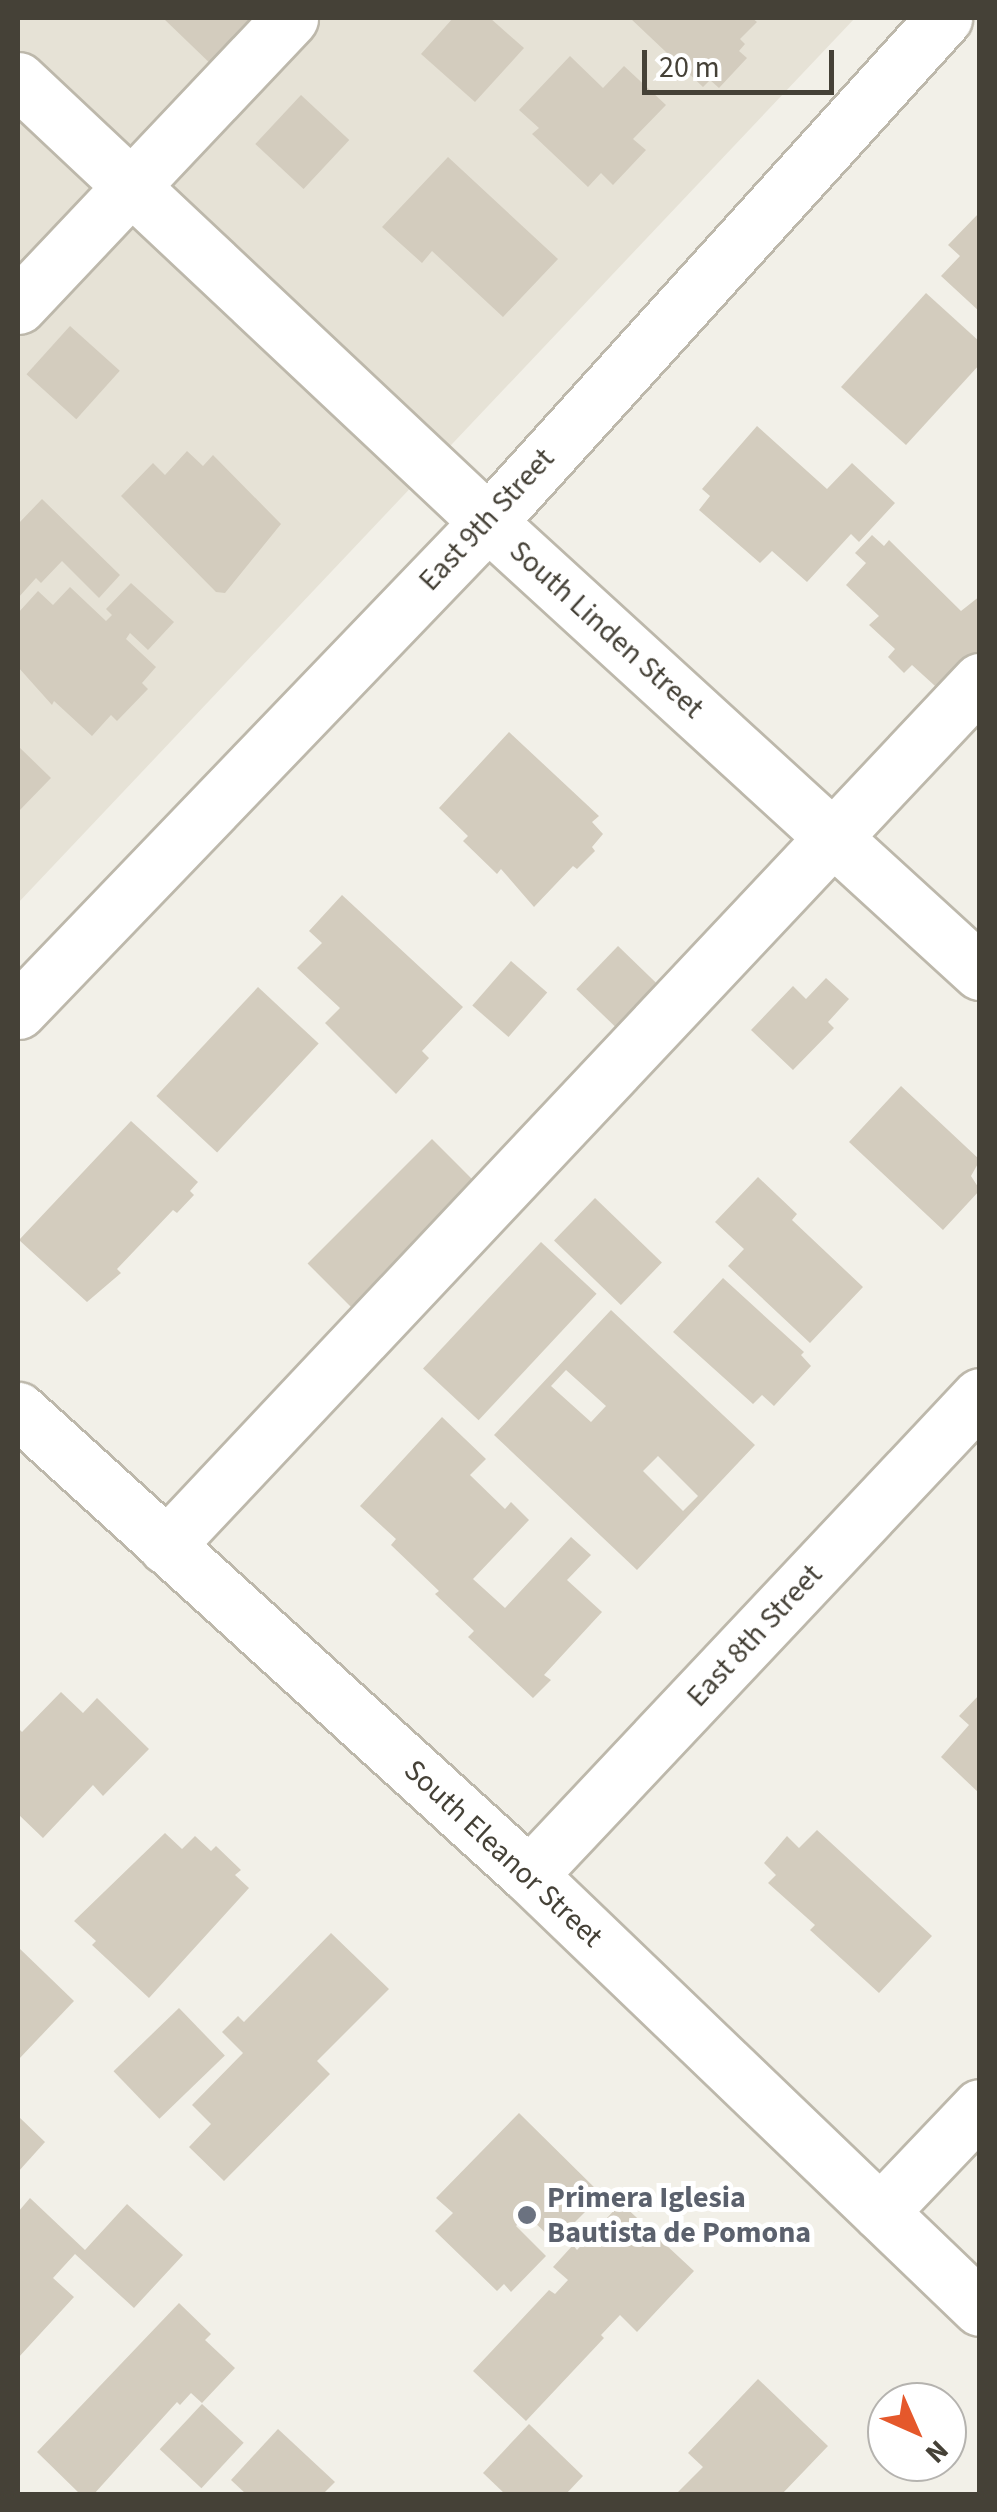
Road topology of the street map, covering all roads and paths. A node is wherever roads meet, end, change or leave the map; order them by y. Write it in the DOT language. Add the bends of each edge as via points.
graph roads {
  1 [pos="290,18"];
  2 [pos="944,18"];
  3 [pos="18,80"];
  4 [pos="132,186"];
  5 [pos="18,306"];
  6 [pos="488,522"];
  7 [pos="980,681"];
  8 [pos="830,835"];
  9 [pos="980,972"];
  10 [pos="18,1011"];
  11 [pos="980,1396"];
  12 [pos="18,1410"];
  13 [pos="166,1546"];
  14 [pos="529,1875"];
  15 [pos="980,2107"];
  16 [pos="880,2212"];
  17 [pos="980,2308"];
  1 -- 4 [label="street"];
  2 -- 6 [label="street, East 9th Street"];
  3 -- 4 [label="street, South Linden Street"];
  4 -- 5 [label="street"];
  4 -- 6 [label="street, South Linden Street"];
  6 -- 8 [label="street, South Linden Street"];
  6 -- 10 [label="street, East 9th Street"];
  7 -- 8 [label="street"];
  8 -- 9 [label="street, South Linden Street"];
  8 -- 13 [label="street"];
  11 -- 14 [label="street, East 8th Street"];
  12 -- 13 [label="street, South Eleanor Street"];
  13 -- 14 [label="street, South Eleanor Street"];
  14 -- 16 [label="street, South Eleanor Street"];
  15 -- 16 [label="street"];
  16 -- 17 [label="street, South Eleanor Street"];
}
